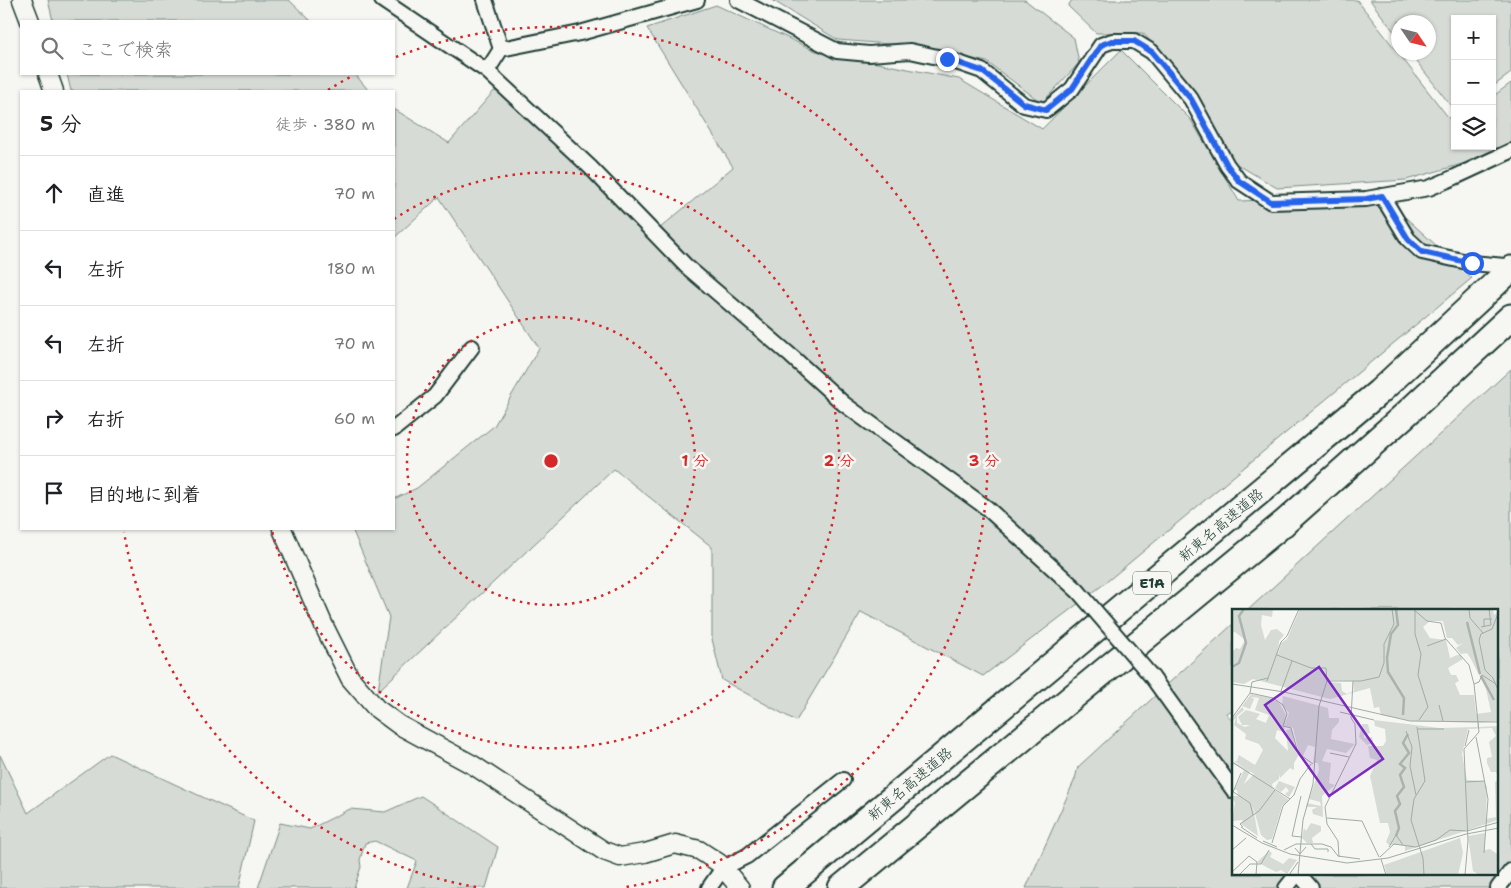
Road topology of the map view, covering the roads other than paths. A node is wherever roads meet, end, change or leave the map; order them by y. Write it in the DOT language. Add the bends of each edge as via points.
graph roads {
  1 [pos="22,0"];
  2 [pos="382,0"];
  3 [pos="485,0"];
  4 [pos="697,0"];
  5 [pos="738,0"];
  6 [pos="30,20"];
  7 [pos="501,49"];
  8 [pos="486,71"];
  9 [pos="48,75"];
  10 [pos="54,90"];
  11 [pos="1511,151"];
  12 [pos="1382,196"];
  13 [pos="1508,267"];
  14 [pos="1511,317"];
  15 [pos="472,347"];
  16 [pos="395,428"];
  17 [pos="282,530"];
  18 [pos="843,780"];
  19 [pos="1232,788"];
  20 [pos="1511,871"];
  21 [pos="1296,876"];
  22 [pos="1300,876"];
  23 [pos="731,877"];
  24 [pos="709,888"];
  25 [pos="785,888"];
  26 [pos="841,888"];
  27 [pos="1286,888"];
  28 [pos="1311,888"];
  29 [pos="1498,888"];
  1 -- 6 [label="street"];
  2 -- 8 [label="street"];
  3 -- 7 [label="street"];
  4 -- 7 [label="street" via="580,33"];
  5 -- 12 [label="street" via="837,51 869,54 910,51 982,71 1024,104 1046,110 1072,89 1101,45 1112,41 1134,41 1152,52 1191,99 1239,181 1271,202"];
  7 -- 8 [label="street"];
  8 -- 19 [label="street, bridge" via="590,167 686,266 844,404 987,508 1078,591 1152,678"];
  9 -- 10 [label="street"];
  11 -- 12 [label="street" via="1429,188"];
  12 -- 13 [label="street" via="1408,239 1422,252"];
  13 -- 25 [label="highway, 新東名高速道路 / E1A" via="1379,392"];
  14 -- 26 [label="highway, E1A" via="1284,523"];
  15 -- 16 [label="street" via="435,396"];
  17 -- 23 [label="street" via="350,678 376,708 399,725 473,765 604,851 620,857 675,844 700,850 719,863"];
  18 -- 23 [label="street" via="747,856"];
  20 -- 29 [label="street"];
  21 -- 27 [label="street"];
  22 -- 28 [label="street"];
  23 -- 24 [label="street"];
}
